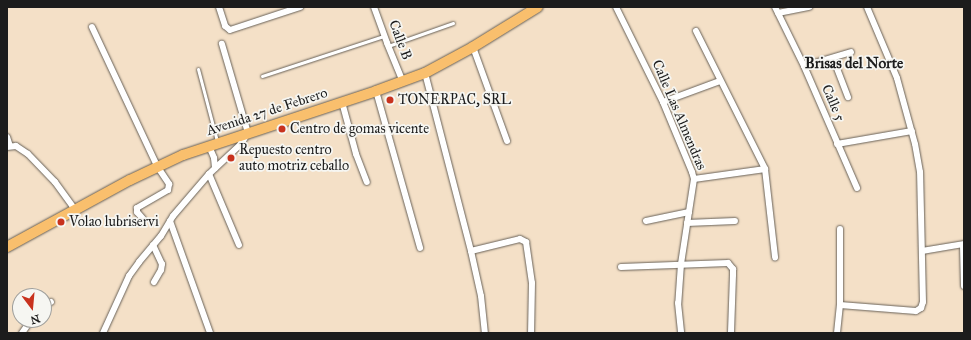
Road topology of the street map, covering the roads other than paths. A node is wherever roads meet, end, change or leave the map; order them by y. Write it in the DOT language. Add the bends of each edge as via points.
graph roads {
  1 [pos="218,7"];
  2 [pos="300,7"];
  3 [pos="374,7"];
  4 [pos="538,7"];
  5 [pos="616,7"];
  6 [pos="809,7"];
  7 [pos="867,7"];
  8 [pos="527,10"];
  9 [pos="776,10"];
  10 [pos="453,23"];
  11 [pos="92,27"];
  12 [pos="696,31"];
  13 [pos="384,36"];
  14 [pos="222,44"];
  15 [pos="388,46"];
  16 [pos="473,47"];
  17 [pos="851,52"];
  18 [pos="833,58"];
  19 [pos="804,66"];
  20 [pos="198,68"];
  21 [pos="425,73"];
  22 [pos="262,76"];
  23 [pos="720,81"];
  24 [pos="403,82"];
  25 [pos="376,92"];
  26 [pos="848,97"];
  27 [pos="342,102"];
  28 [pos="663,102"];
  29 [pos="912,131"];
  30 [pos="248,133"];
  31 [pos="7,137"];
  32 [pos="507,141"];
  33 [pos="213,144"];
  34 [pos="837,144"];
  35 [pos="9,147"];
  36 [pos="158,166"];
  37 [pos="215,168"];
  38 [pos="765,169"];
  39 [pos="209,174"];
  40 [pos="694,179"];
  41 [pos="367,182"];
  42 [pos="857,188"];
  43 [pos="75,210"];
  44 [pos="689,212"];
  45 [pos="143,219"];
  46 [pos="170,221"];
  47 [pos="646,221"];
  48 [pos="735,221"];
  49 [pos="687,223"];
  50 [pos="840,229"];
  51 [pos="963,244"];
  52 [pos="153,245"];
  53 [pos="239,245"];
  54 [pos="7,247"];
  55 [pos="420,248"];
  56 [pos="471,251"];
  57 [pos="922,251"];
  58 [pos="775,257"];
  59 [pos="681,264"];
  60 [pos="621,267"];
  61 [pos="154,282"];
  62 [pos="964,286"];
  63 [pos="840,306"];
  64 [pos="103,333"];
  65 [pos="210,333"];
  66 [pos="485,333"];
  67 [pos="531,333"];
  68 [pos="681,333"];
  69 [pos="732,333"];
  70 [pos="837,333"];
  1 -- 2 [label="street" via="223,23 228,29"];
  3 -- 13 [label="street, Calle B"];
  4 -- 8 [label="main road, Avenida 27 de Febrero"];
  5 -- 28 [label="street, Calle Las Almendras"];
  6 -- 9 [label="street"];
  7 -- 29 [label="street" via="897,78"];
  8 -- 16 [label="main road, Avenida 27 de Febrero"];
  9 -- 19 [label="street, Calle 5"];
  10 -- 15 [label="lane"];
  11 -- 36 [label="street"];
  12 -- 23 [label="street"];
  13 -- 15 [label="street, Calle B"];
  13 -- 22 [label="lane"];
  14 -- 30 [label="street"];
  15 -- 24 [label="street, Calle B"];
  16 -- 21 [label="main road, Avenida 27 de Febrero"];
  16 -- 32 [label="street"];
  17 -- 18 [label="street"];
  18 -- 19 [label="street"];
  18 -- 26 [label="street"];
  19 -- 34 [label="street, Calle 5"];
  20 -- 33 [label="lane"];
  21 -- 24 [label="main road, Avenida 27 de Febrero"];
  21 -- 56 [label="street"];
  23 -- 28 [label="street"];
  23 -- 38 [label="street"];
  24 -- 25 [label="main road, Avenida 27 de Febrero"];
  25 -- 27 [label="main road, Avenida 27 de Febrero"];
  25 -- 55 [label="street"];
  27 -- 30 [label="main road, Avenida 27 de Febrero"];
  27 -- 41 [label="street" via="356,154"];
  28 -- 40 [label="street, Calle Las Almendras"];
  29 -- 34 [label="street"];
  29 -- 57 [label="street" via="920,172"];
  30 -- 33 [label="main road, Avenida 27 de Febrero"];
  30 -- 37 [label="street" via="241,144"];
  31 -- 35 [label="street"];
  33 -- 36 [label="main road, Avenida 27 de Febrero"];
  33 -- 37 [label="street"];
  34 -- 42 [label="street, Calle 5"];
  35 -- 43 [label="street" via="16,146 28,154 55,182"];
  36 -- 43 [label="main road, Avenida 27 de Febrero"];
  36 -- 45 [label="street" via="170,187 137,208"];
  37 -- 39 [label="street"];
  38 -- 40 [label="street"];
  38 -- 58 [label="street"];
  39 -- 46 [label="street"];
  39 -- 53 [label="street"];
  40 -- 44 [label="street, Calle Las Almendras"];
  43 -- 54 [label="main road, Avenida 27 de Febrero"];
  44 -- 47 [label="street"];
  44 -- 49 [label="street, Calle Las Almendras"];
  46 -- 52 [label="street"];
  46 -- 65 [label="street"];
  48 -- 49 [label="street"];
  49 -- 59 [label="street, Calle Las Almendras"];
  50 -- 63 [label="street"];
  51 -- 57 [label="street"];
  51 -- 62 [label="street"];
  52 -- 61 [label="street" via="162,264"];
  52 -- 64 [label="street" via="129,276"];
  56 -- 66 [label="street" via="481,296"];
  56 -- 67 [label="street" via="520,239 526,242 532,283"];
  57 -- 63 [label="street" via="923,302 919,311"];
  59 -- 60 [label="street"];
  59 -- 68 [label="street, Calle Las Almendras" via="678,302"];
  59 -- 69 [label="street" via="728,263 733,269"];
  63 -- 70 [label="street"];
}
